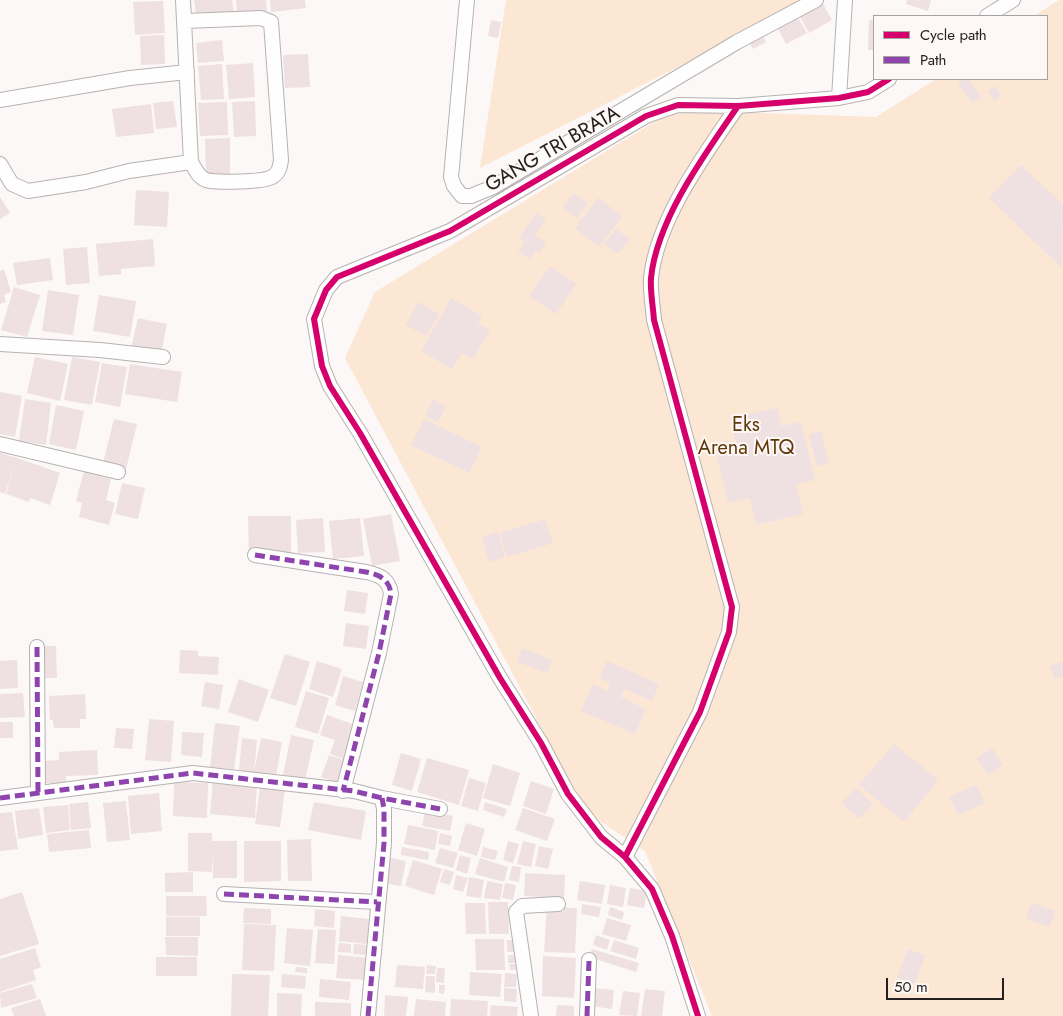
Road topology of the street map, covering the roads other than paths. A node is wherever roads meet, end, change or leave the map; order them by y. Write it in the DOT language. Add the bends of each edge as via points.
graph roads {
  1 [pos="183,0"];
  2 [pos="467,0"];
  3 [pos="816,0"];
  4 [pos="845,0"];
  5 [pos="1013,0"];
  6 [pos="989,15"];
  7 [pos="185,21"];
  8 [pos="187,72"];
  9 [pos="887,80"];
  10 [pos="839,98"];
  11 [pos="0,100"];
  12 [pos="738,106"];
  13 [pos="191,162"];
  14 [pos="0,164"];
  15 [pos="0,344"];
  16 [pos="163,357"];
  17 [pos="0,444"];
  18 [pos="118,472"];
  19 [pos="255,555"];
  20 [pos="37,647"];
  21 [pos="343,791"];
  22 [pos="38,792"];
  23 [pos="0,798"];
  24 [pos="382,798"];
  25 [pos="440,809"];
  26 [pos="625,857"];
  27 [pos="224,894"];
  28 [pos="377,902"];
  29 [pos="558,904"];
  30 [pos="589,960"];
  31 [pos="368,1016"];
  32 [pos="531,1016"];
  33 [pos="587,1016"];
  34 [pos="698,1016"];
  1 -- 7 [label="street"];
  2 -- 3 [label="street, GANG TRI BRATA" via="451,177 462,196 471,196 493,187 736,42"];
  4 -- 10 [label="street"];
  5 -- 6 [label="street"];
  7 -- 8 [label="street"];
  7 -- 13 [label="street" via="261,18 271,22 281,160 279,171 273,177 218,182 206,180"];
  8 -- 11 [label="street" via="130,78"];
  8 -- 13 [label="street"];
  9 -- 10 [label="street" via="868,92"];
  10 -- 12 [label="street"];
  12 -- 26 [label="street" via="692,177 658,241 651,279 654,320 732,607 729,632 700,712"];
  12 -- 26 [label="street" via="678,105 646,116 450,231 337,277 326,290 314,319 322,366 330,386 568,794 601,837"];
  13 -- 14 [label="street" via="28,191 12,184"];
  15 -- 16 [label="street"];
  17 -- 18 [label="street"];
  19 -- 21 [label="street" via="366,572 382,578 390,586 379,653"];
  20 -- 22 [label="street"];
  21 -- 22 [label="street" via="193,773"];
  21 -- 24 [label="street"];
  22 -- 23 [label="street"];
  24 -- 25 [label="street"];
  24 -- 28 [label="street" via="384,843"];
  26 -- 34 [label="street" via="652,889 672,936"];
  27 -- 28 [label="street"];
  28 -- 31 [label="street"];
  29 -- 32 [label="street" via="522,906 516,912"];
  30 -- 33 [label="street"];
}
